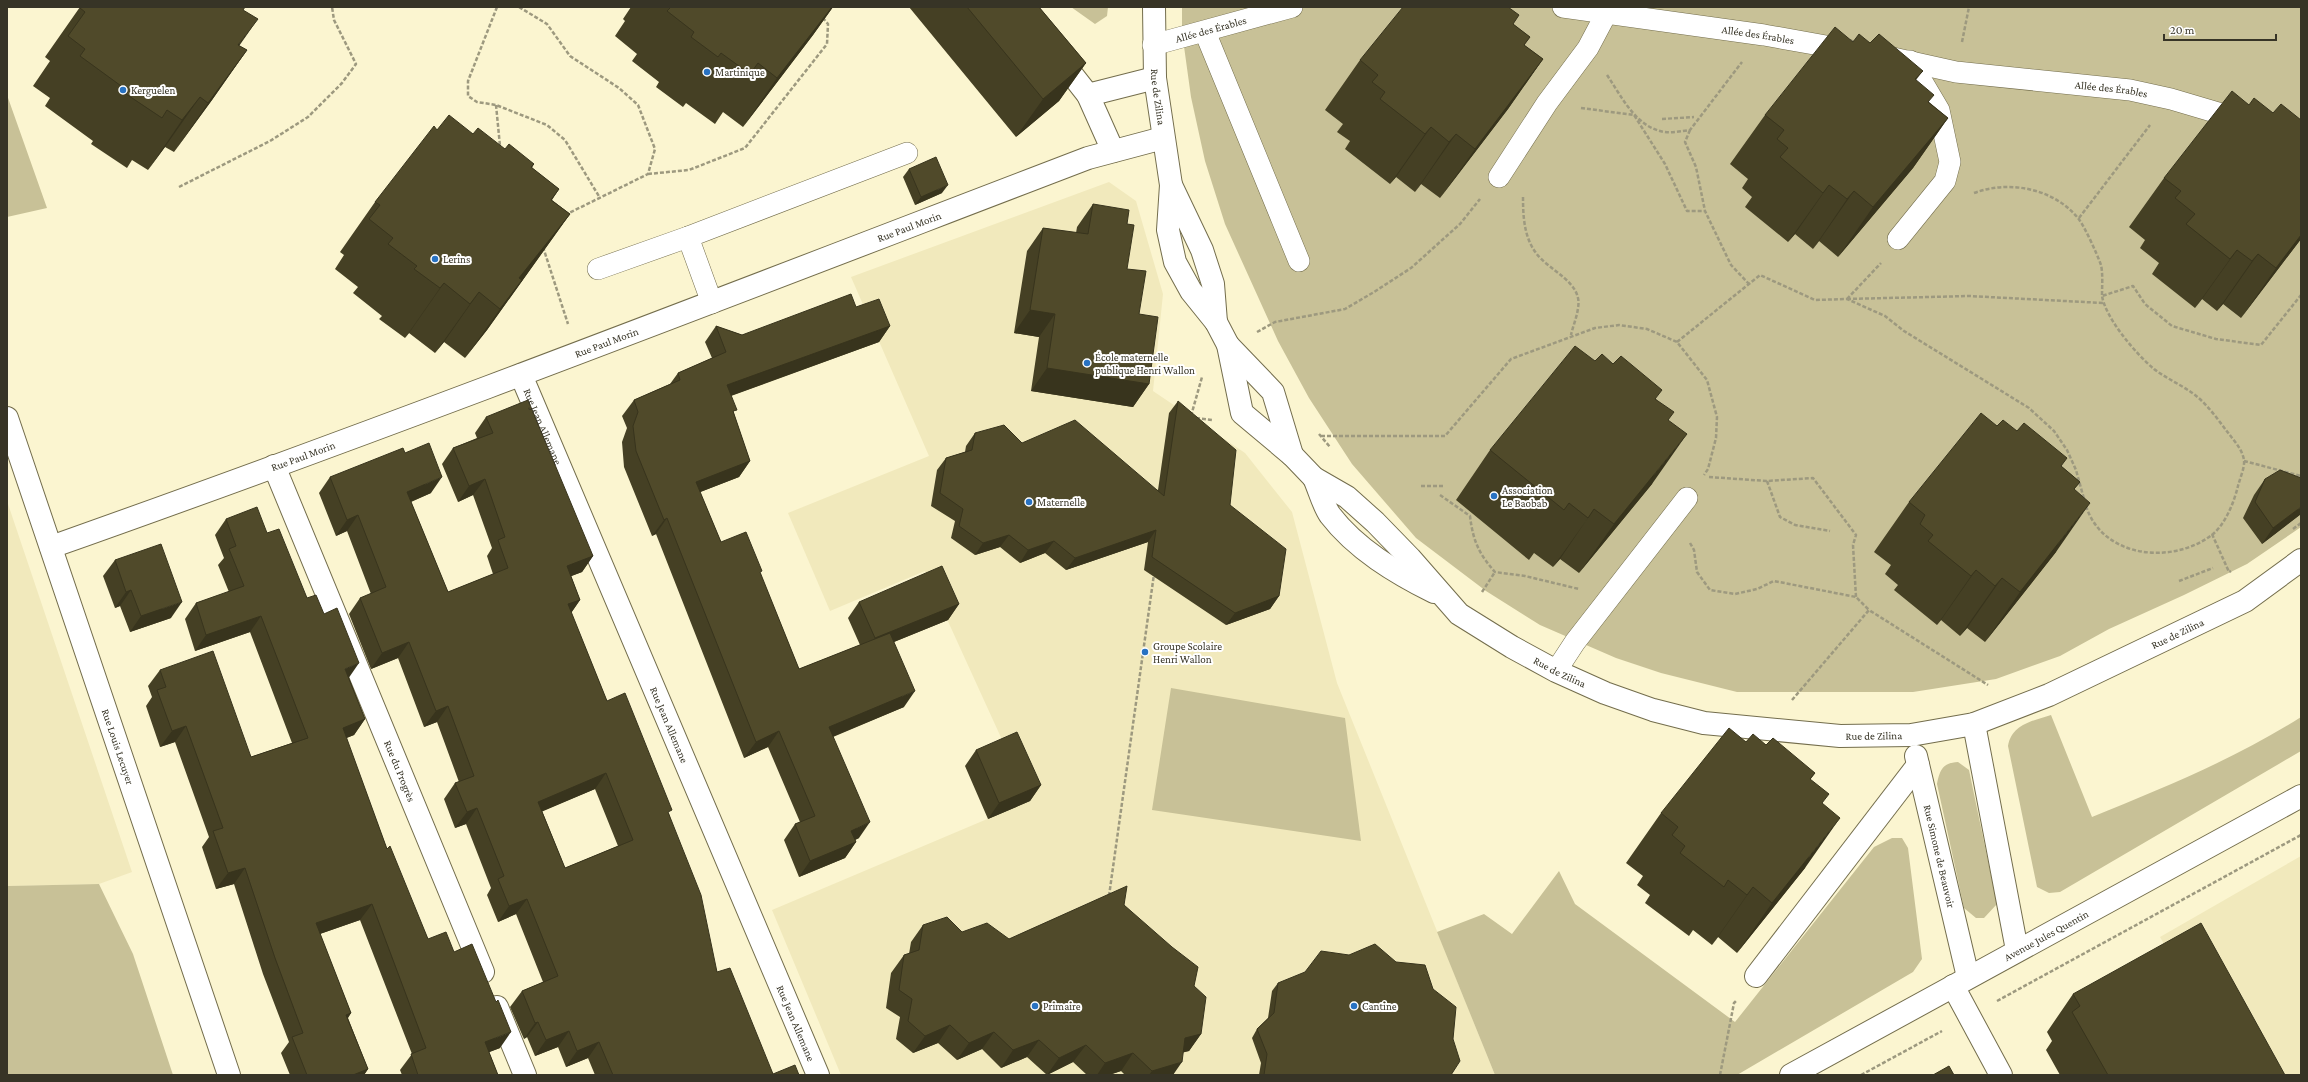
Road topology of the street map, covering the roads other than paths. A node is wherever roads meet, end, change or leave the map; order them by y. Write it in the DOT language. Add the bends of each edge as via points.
graph roads {
  1 [pos="1019,7"];
  2 [pos="1154,7"];
  3 [pos="1292,7"];
  4 [pos="1563,7"];
  5 [pos="1606,14"];
  6 [pos="1242,15"];
  7 [pos="1206,32"];
  8 [pos="1153,45"];
  9 [pos="1910,61"];
  10 [pos="1155,78"];
  11 [pos="1088,95"];
  12 [pos="2257,127"];
  13 [pos="1163,138"];
  14 [pos="1113,151"];
  15 [pos="907,153"];
  16 [pos="1499,176"];
  17 [pos="1171,185"];
  18 [pos="688,237"];
  19 [pos="1898,239"];
  20 [pos="1299,261"];
  21 [pos="598,269"];
  22 [pos="712,303"];
  23 [pos="1216,322"];
  24 [pos="1228,345"];
  25 [pos="521,375"];
  26 [pos="7,418"];
  27 [pos="1292,455"];
  28 [pos="274,466"];
  29 [pos="1687,498"];
  30 [pos="51,547"];
  31 [pos="2301,560"];
  32 [pos="1556,671"];
  33 [pos="1974,724"];
  34 [pos="1911,736"];
  35 [pos="1918,765"];
  36 [pos="2301,796"];
  37 [pos="2017,950"];
  38 [pos="1756,976"];
  39 [pos="1960,982"];
  40 [pos="229,1075"];
  41 [pos="525,1075"];
  42 [pos="818,1075"];
  43 [pos="1791,1075"];
  44 [pos="2000,1075"];
  1 -- 11 [label="street"];
  2 -- 8 [label="street, Rue de Zilina"];
  3 -- 6 [label="lane, Allée des Érables"];
  4 -- 5 [label="lane, Allée des Érables"];
  5 -- 9 [label="lane, Allée des Érables" via="1764,35"];
  5 -- 16 [label="lane" via="1588,48 1547,103"];
  6 -- 7 [label="lane, Allée des Érables"];
  7 -- 8 [label="lane, Allée des Érables" via="1177,37"];
  7 -- 20 [label="lane"];
  8 -- 10 [label="street, Rue de Zilina"];
  9 -- 12 [label="lane, Allée des Érables" via="1956,72 2130,90 2171,98 2243,120"];
  9 -- 19 [label="lane" via="1939,110 1950,162 1945,181"];
  10 -- 11 [label="street"];
  10 -- 13 [label="street, Rue de Zilina"];
  11 -- 14 [label="street"];
  13 -- 14 [label="street, Rue Paul Morin"];
  13 -- 17 [label="street, Rue de Zilina"];
  14 -- 22 [label="street, Rue Paul Morin" via="1088,158"];
  15 -- 18 [label="lane"];
  17 -- 23 [label="street, Rue de Zilina" via="1202,250 1213,284"];
  17 -- 23 [label="street, Rue de Zilina" via="1168,230 1175,262 1191,291"];
  18 -- 21 [label="lane"];
  18 -- 22 [label="lane"];
  22 -- 25 [label="street, Rue Paul Morin"];
  23 -- 24 [label="street, Rue de Zilina"];
  24 -- 27 [label="street, Rue de Zilina" via="1273,392"];
  24 -- 27 [label="street, Rue de Zilina" via="1242,413"];
  25 -- 28 [label="street, Rue Paul Morin"];
  25 -- 42 [label="street, Rue Jean Allemane"];
  26 -- 30 [label="street, Rue Louis Lecuyer"];
  27 -- 32 [label="street, Rue de Zilina" via="1314,478 1329,514 1356,542 1399,574 1440,594 1467,620"];
  28 -- 30 [label="street, Rue Paul Morin"];
  28 -- 41 [label="street, Rue du Progrès"];
  29 -- 32 [label="lane"];
  30 -- 40 [label="street, Rue Louis Lecuyer"];
  31 -- 33 [label="street, Rue de Zilina" via="2245,601 2049,695"];
  32 -- 34 [label="street, Rue de Zilina" via="1605,693 1654,710 1704,722 1840,736"];
  33 -- 34 [label="street, Rue de Zilina"];
  33 -- 37 [label="street"];
  34 -- 35 [label="street, Rue Simone de Beauvoir"];
  35 -- 38 [label="street"];
  35 -- 39 [label="street, Rue Simone de Beauvoir"];
  36 -- 37 [label="street, Avenue Jules Quentin"];
  37 -- 39 [label="street, Avenue Jules Quentin"];
  39 -- 43 [label="street, Avenue Jules Quentin"];
  39 -- 44 [label="street, Rue Simone de Beauvoir" via="1968,1017"];
}
